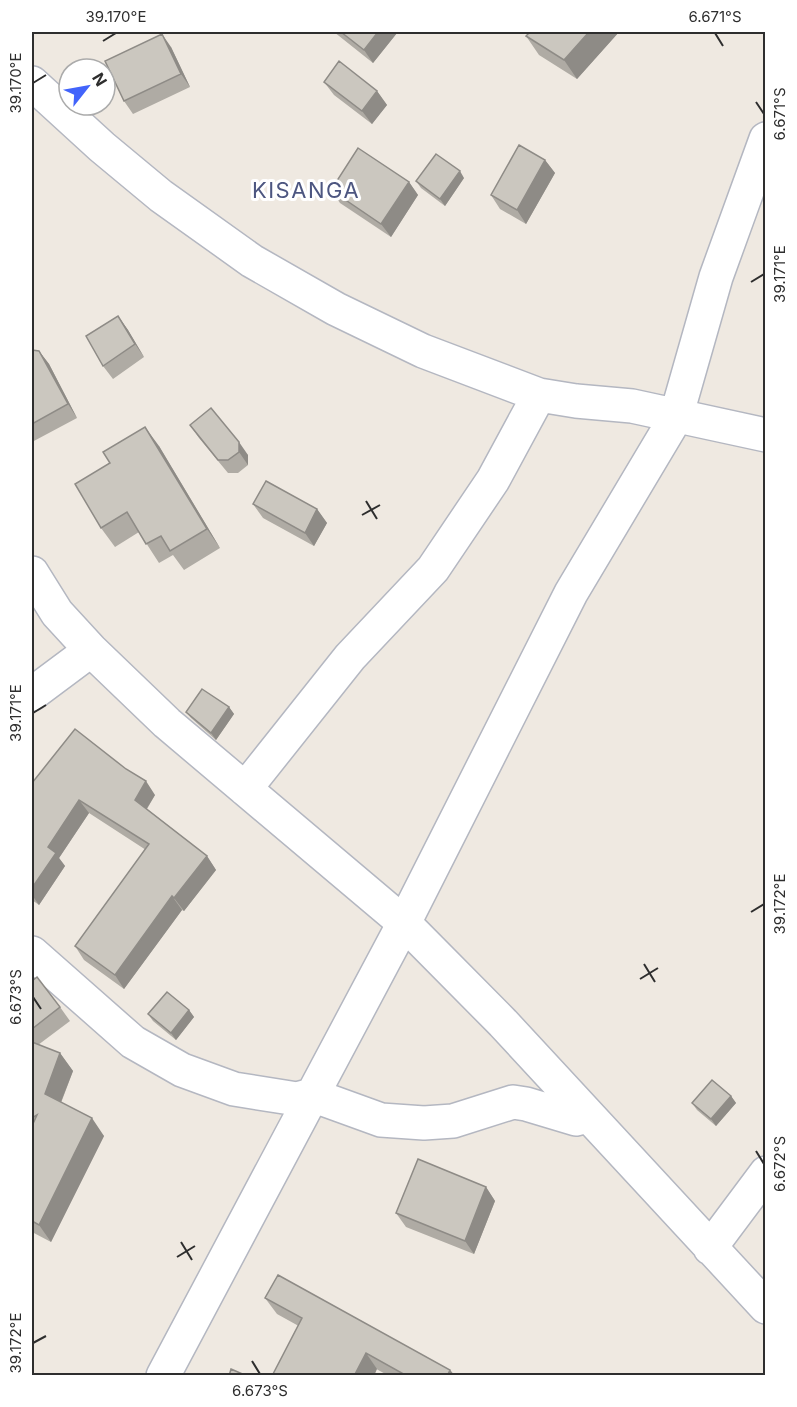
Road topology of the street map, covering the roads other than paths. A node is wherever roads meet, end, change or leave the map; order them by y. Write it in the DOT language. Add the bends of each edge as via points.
graph roads {
  1 [pos="32,83"];
  2 [pos="32,106"];
  3 [pos="57,107"];
  4 [pos="57,112"];
  5 [pos="68,117"];
  6 [pos="765,139"];
  7 [pos="539,395"];
  8 [pos="676,417"];
  9 [pos="765,435"];
  10 [pos="32,573"];
  11 [pos="91,650"];
  12 [pos="32,694"];
  13 [pos="245,789"];
  14 [pos="404,923"];
  15 [pos="32,953"];
  16 [pos="312,1095"];
  17 [pos="588,1116"];
  18 [pos="765,1173"];
  19 [pos="711,1248"];
  20 [pos="765,1307"];
  21 [pos="163,1376"];
  1 -- 3 [label="street"];
  2 -- 4 [label="street"];
  5 -- 7 [label="street" via="161,196 252,261 336,309 423,351"];
  6 -- 8 [label="street" via="716,277"];
  7 -- 8 [label="street" via="632,406"];
  7 -- 13 [label="street" via="493,480 433,569 350,657"];
  8 -- 9 [label="street"];
  8 -- 14 [label="street" via="572,592"];
  10 -- 11 [label="street" via="57,613"];
  11 -- 12 [label="street"];
  11 -- 13 [label="street" via="167,723"];
  13 -- 14 [label="street"];
  14 -- 16 [label="street"];
  14 -- 17 [label="street"];
  15 -- 16 [label="street" via="133,1042 182,1070 234,1089 297,1099"];
  16 -- 17 [label="street" via="381,1120 414,1123 453,1121 513,1102 576,1119"];
  16 -- 21 [label="street"];
  17 -- 19 [label="street"];
  18 -- 19 [label="street"];
  19 -- 20 [label="street"];
}
